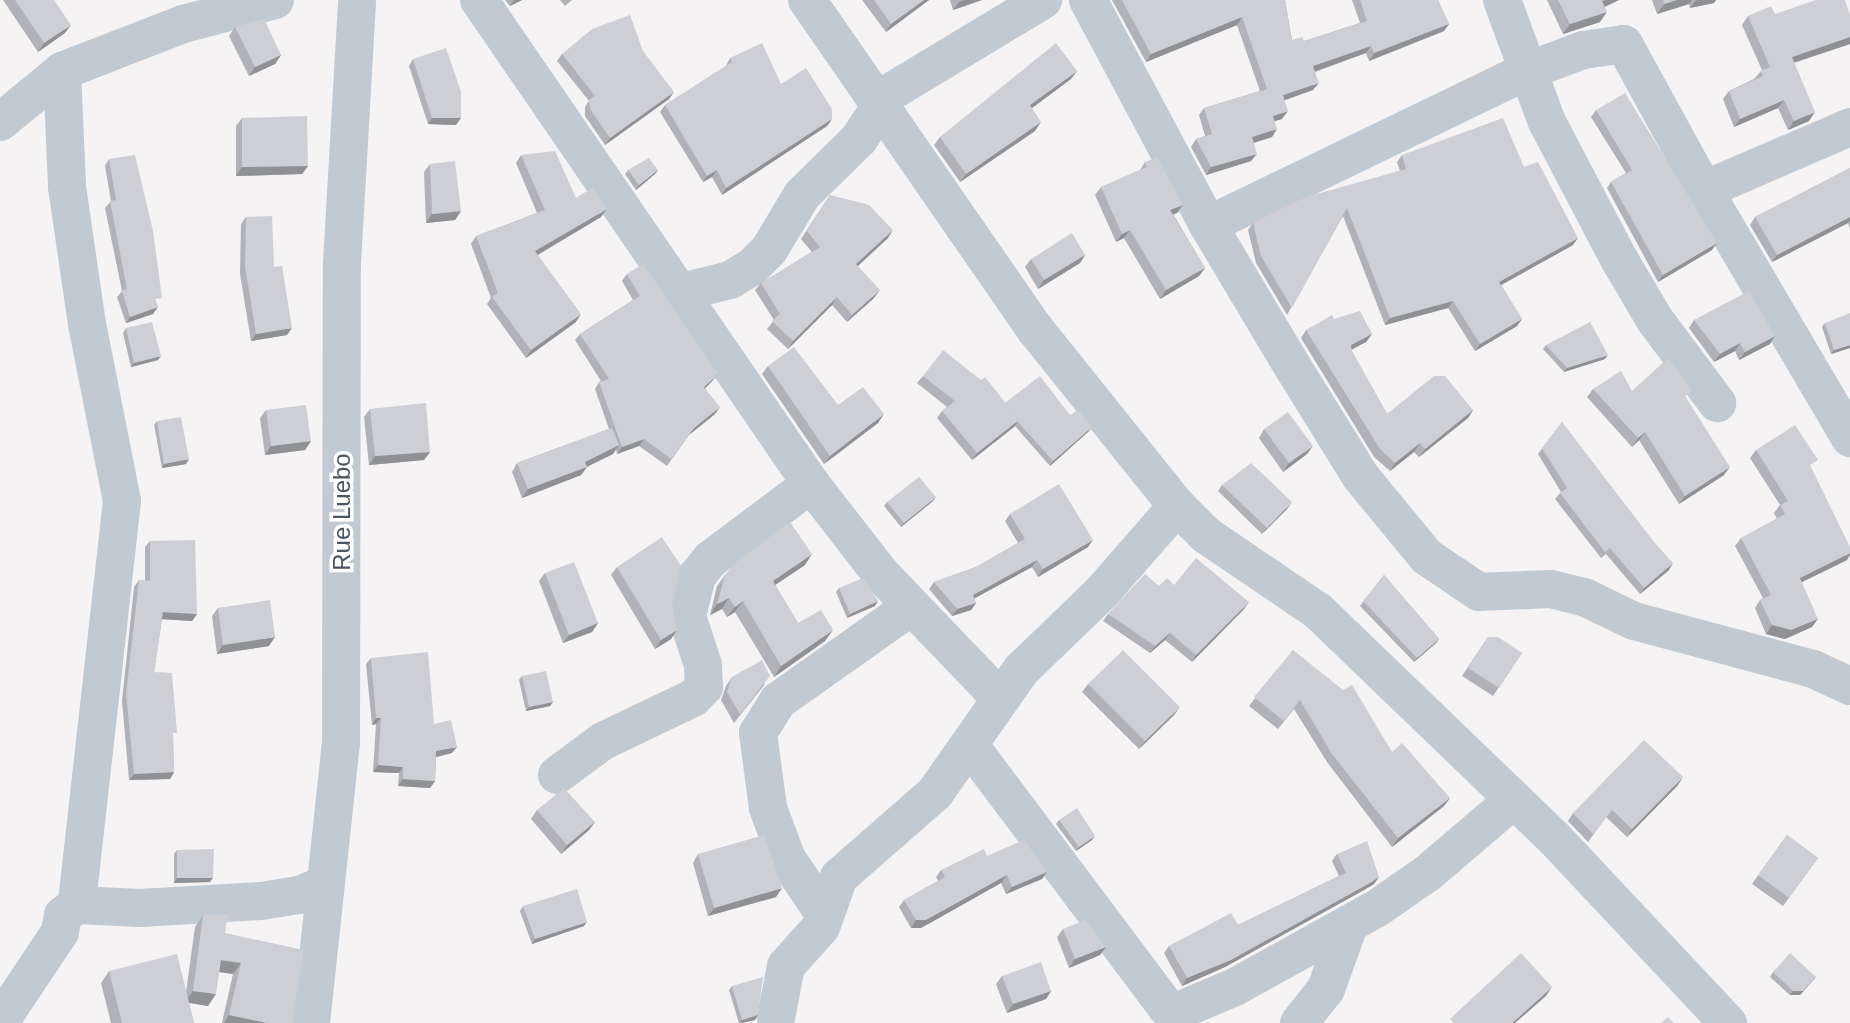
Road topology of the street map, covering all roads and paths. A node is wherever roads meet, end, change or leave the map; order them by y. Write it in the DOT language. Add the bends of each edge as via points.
graph roads {
  1 [pos="275,0"];
  2 [pos="357,0"];
  3 [pos="479,0"];
  4 [pos="807,0"];
  5 [pos="1043,0"];
  6 [pos="1088,0"];
  7 [pos="1502,0"];
  8 [pos="62,71"];
  9 [pos="1525,72"];
  10 [pos="881,106"];
  11 [pos="0,122"];
  12 [pos="1850,127"];
  13 [pos="1704,190"];
  14 [pos="1208,225"];
  15 [pos="678,293"];
  16 [pos="1717,403"];
  17 [pos="1850,438"];
  18 [pos="811,484"];
  19 [pos="1177,506"];
  20 [pos="911,607"];
  21 [pos="1850,686"];
  22 [pos="1000,698"];
  23 [pos="971,747"];
  24 [pos="557,775"];
  25 [pos="1512,801"];
  26 [pos="324,885"];
  27 [pos="77,905"];
  28 [pos="825,915"];
  29 [pos="1349,925"];
  30 [pos="1235,987"];
  31 [pos="776,1018"];
  32 [pos="1304,1021"];
  33 [pos="0,1022"];
  34 [pos="311,1023"];
  35 [pos="1728,1023"];
  1 -- 8 [label="street" via="183,24"];
  2 -- 26 [label="street, Rue Luebo" via="342,262 341,743"];
  3 -- 15 [label="street"];
  4 -- 10 [label="street"];
  5 -- 10 [label="street" via="905,81"];
  6 -- 14 [label="street"];
  7 -- 9 [label="street"];
  8 -- 11 [label="street"];
  8 -- 27 [label="street" via="67,187 87,324 122,501"];
  9 -- 13 [label="street" via="1583,50 1624,44"];
  9 -- 14 [label="street"];
  9 -- 16 [label="street" via="1625,269 1655,320"];
  10 -- 15 [label="street" via="859,139 802,195 769,250 752,267 730,280"];
  10 -- 19 [label="street" via="1035,329"];
  12 -- 13 [label="street"];
  13 -- 17 [label="street"];
  14 -- 21 [label="street" via="1361,477 1427,557 1479,592 1551,589 1584,597 1634,621 1813,669"];
  15 -- 18 [label="street"];
  18 -- 20 [label="street"];
  18 -- 24 [label="street" via="712,559 697,576 687,616 703,665 704,687 693,698 603,741"];
  19 -- 22 [label="street"];
  19 -- 25 [label="street" via="1206,535 1318,611"];
  20 -- 22 [label="street"];
  20 -- 28 [label="street" via="778,701 758,733 768,808 787,859"];
  22 -- 23 [label="street"];
  23 -- 28 [label="street" via="935,793 839,877"];
  23 -- 30 [label="street" via="1166,1007 1184,1010"];
  25 -- 29 [label="street" via="1429,872"];
  25 -- 35 [label="street" via="1555,839"];
  26 -- 27 [label="street" via="299,895 261,901 140,908"];
  26 -- 34 [label="street, Rue Luebo"];
  27 -- 33 [label="street" via="63,915 60,932"];
  28 -- 31 [label="street" via="821,927 786,966"];
  29 -- 30 [label="street"];
  29 -- 32 [label="street" via="1332,977"];
  30 -- 32 [label="street" via="1267,985 1285,991"];
}
